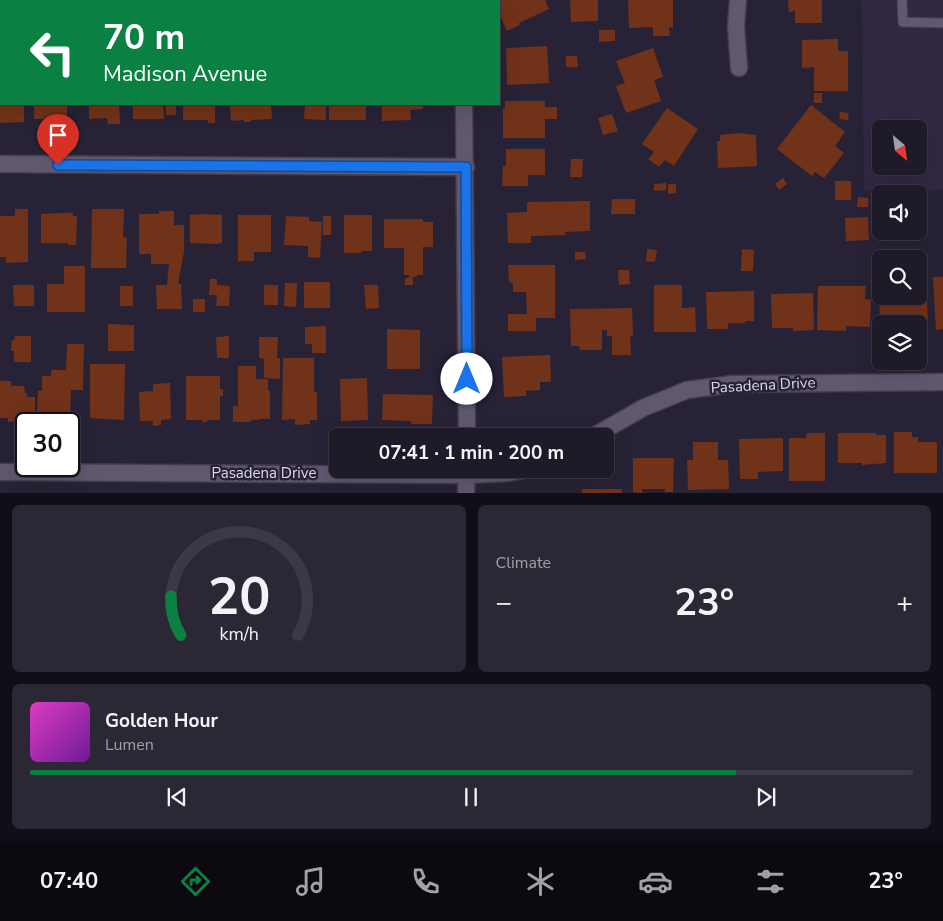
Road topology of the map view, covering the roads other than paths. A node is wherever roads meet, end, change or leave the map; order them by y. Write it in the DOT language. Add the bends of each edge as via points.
graph roads {
  1 [pos="738,0"];
  2 [pos="902,0"];
  3 [pos="943,23"];
  4 [pos="739,68"];
  5 [pos="464,105"];
  6 [pos="0,164"];
  7 [pos="466,167"];
  8 [pos="943,382"];
  9 [pos="467,428"];
  10 [pos="608,428"];
  11 [pos="0,472"];
  12 [pos="329,472"];
  13 [pos="467,478"];
  14 [pos="466,493"];
  1 -- 4 [label="street"];
  2 -- 3 [label="lane" via="903,22"];
  5 -- 7 [label="street"];
  6 -- 7 [label="street"];
  7 -- 9 [label="street"];
  8 -- 10 [label="street, Pasadena Drive" via="733,384 687,390 643,408"];
  11 -- 12 [label="street, Pasadena Drive"];
  13 -- 14 [label="street"];
}
